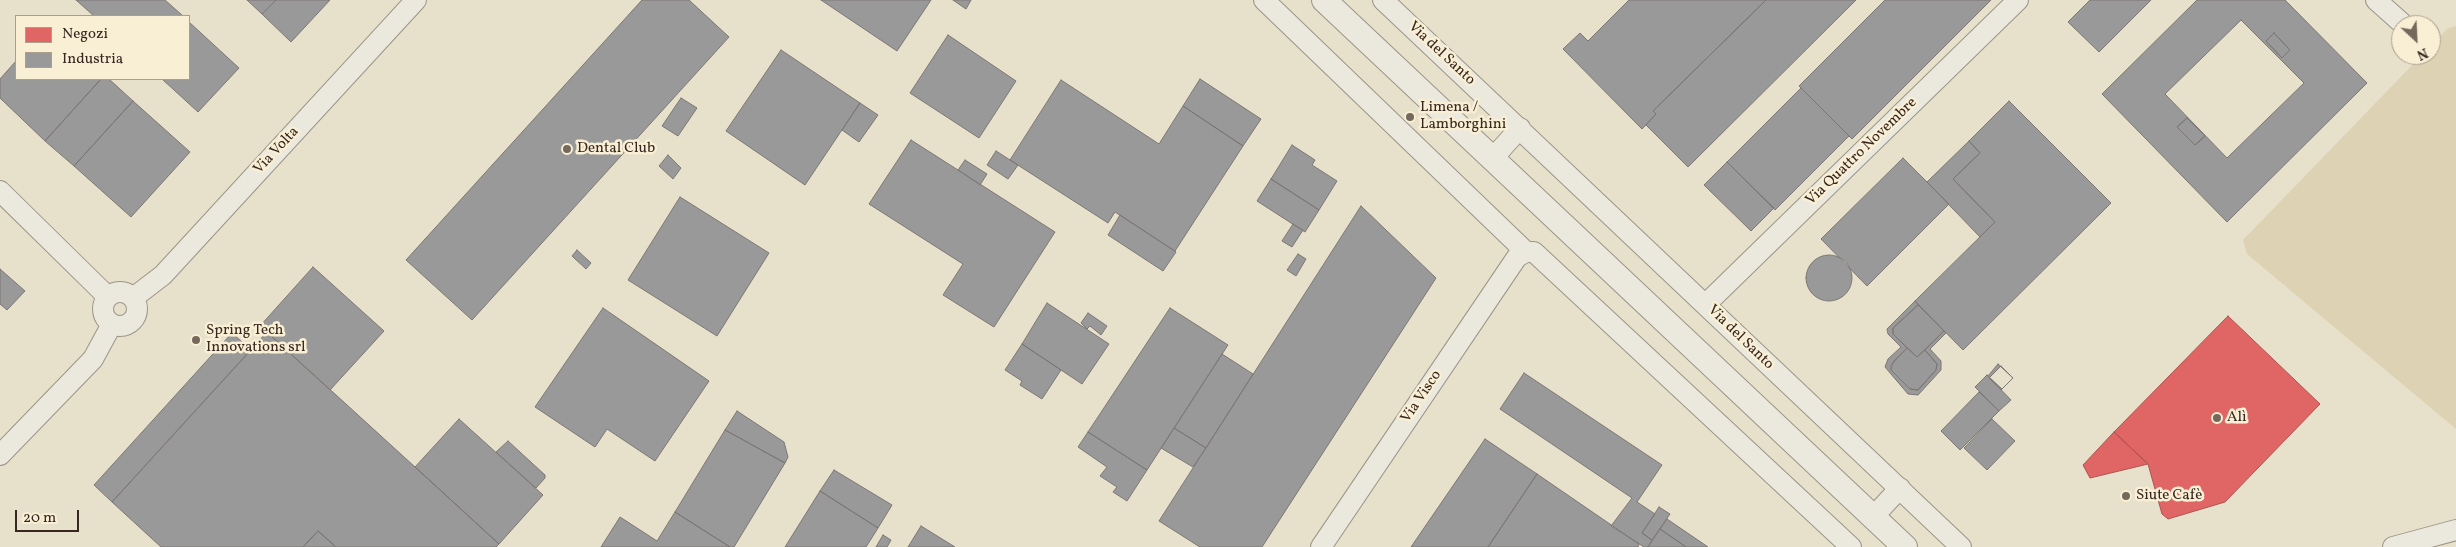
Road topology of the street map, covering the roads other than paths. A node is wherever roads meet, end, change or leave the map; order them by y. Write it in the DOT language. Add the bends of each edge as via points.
graph roads {
  1 [pos="416,0"];
  2 [pos="1264,0"];
  3 [pos="1324,0"];
  4 [pos="1384,0"];
  5 [pos="2018,0"];
  6 [pos="2376,0"];
  7 [pos="2393,15"];
  8 [pos="1520,128"];
  9 [pos="1493,158"];
  10 [pos="0,192"];
  11 [pos="1526,252"];
  12 [pos="108,297"];
  13 [pos="133,298"];
  14 [pos="1706,304"];
  15 [pos="112,324"];
  16 [pos="0,455"];
  17 [pos="1900,488"];
  18 [pos="1874,517"];
  19 [pos="2456,530"];
  20 [pos="1321,547"];
  21 [pos="1851,547"];
  22 [pos="1905,547"];
  23 [pos="1961,547"];
  24 [pos="2393,547"];
  1 -- 13 [label="street, Via Volta" via="163,275"];
  2 -- 11 [label="street"];
  3 -- 9 [label="street"];
  4 -- 8 [label="street, Via del Santo"];
  5 -- 14 [label="street, Via Quattro Novembre"];
  6 -- 7 [label="street"];
  8 -- 9 [label="street"];
  8 -- 14 [label="street, Via del Santo"];
  9 -- 18 [label="street"];
  10 -- 12 [label="street"];
  11 -- 20 [label="street, Via Visco" via="1517,257"];
  11 -- 21 [label="street" via="1534,252"];
  12 -- 13 [label="street" via="121,292"];
  12 -- 15 [label="street" via="103,311"];
  13 -- 15 [label="street" via="137,311 131,322 118,326"];
  14 -- 17 [label="street, Via del Santo"];
  15 -- 16 [label="street" via="93,359"];
  17 -- 18 [label="street"];
  17 -- 23 [label="street, Via del Santo"];
  18 -- 22 [label="street"];
  19 -- 24 [label="street"];
}
